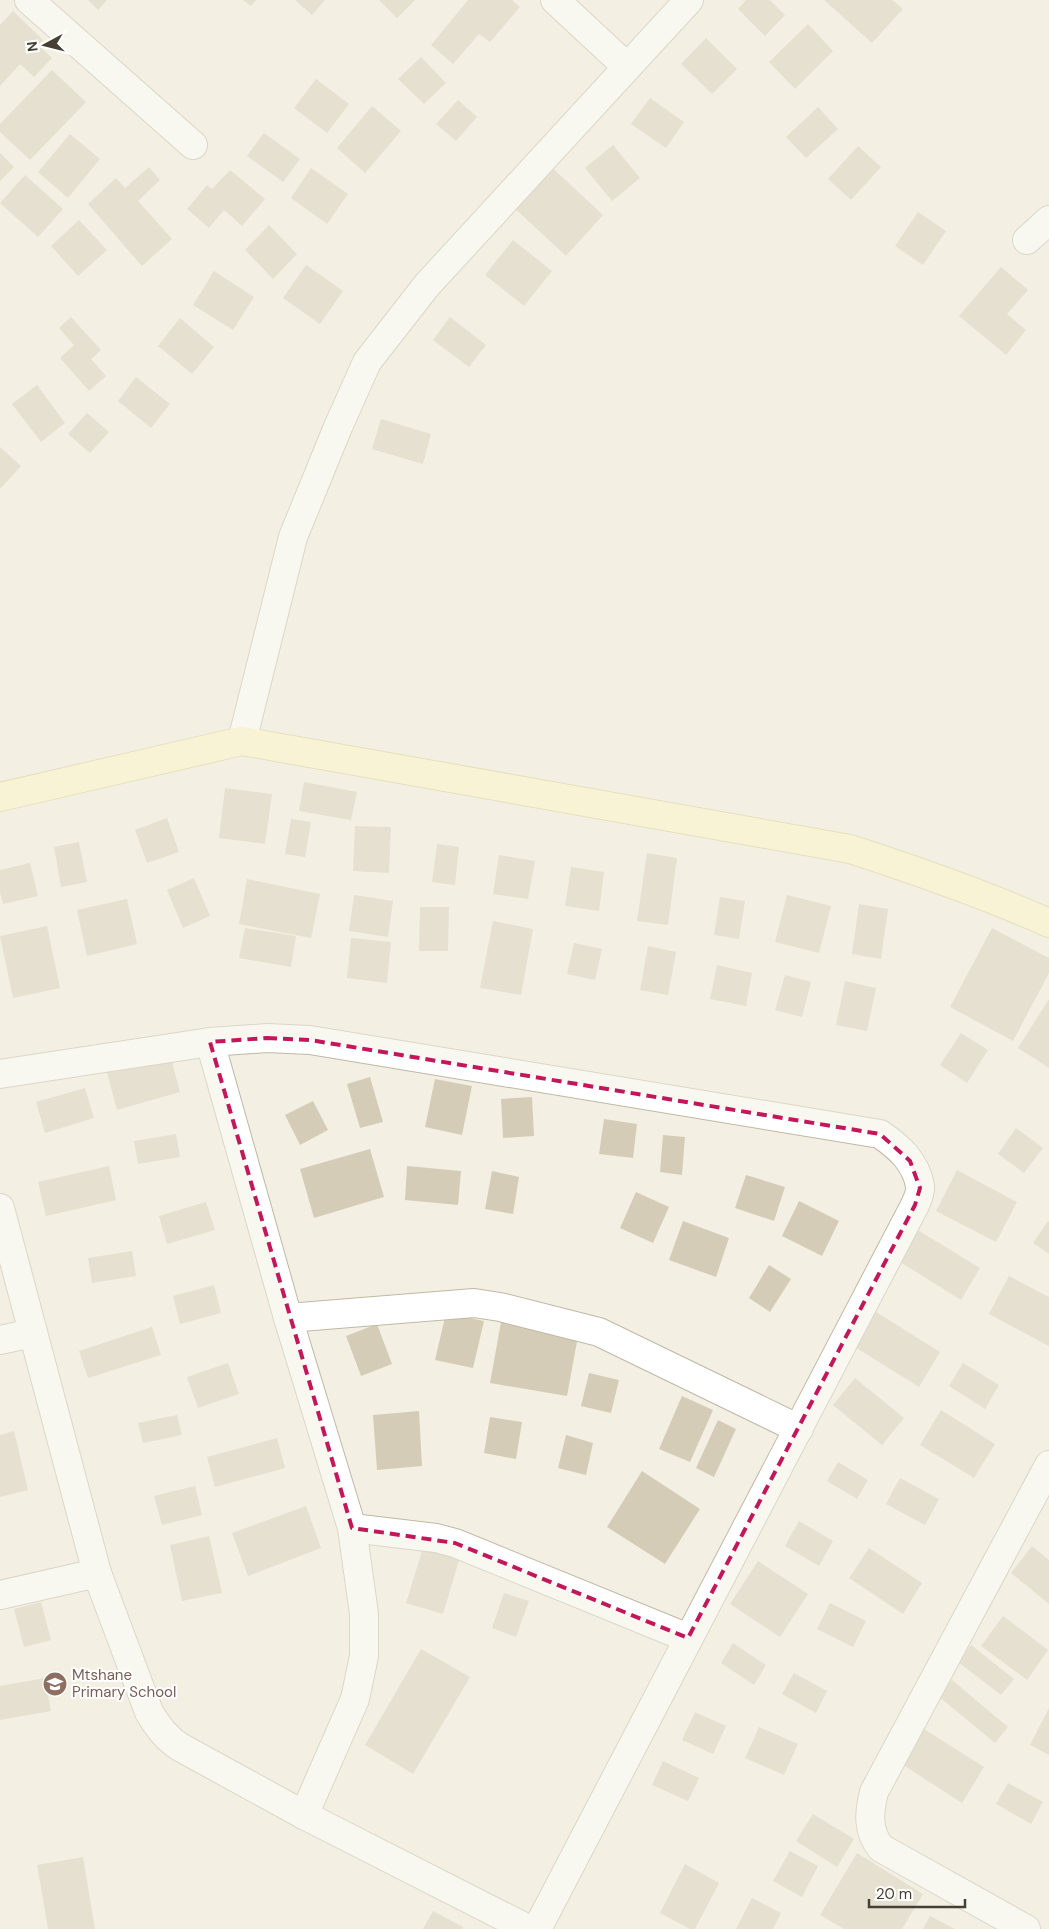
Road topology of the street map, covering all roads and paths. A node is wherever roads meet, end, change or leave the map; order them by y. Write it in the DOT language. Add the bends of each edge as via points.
graph roads {
  1 [pos="29,0"];
  2 [pos="555,0"];
  3 [pos="688,0"];
  4 [pos="627,67"];
  5 [pos="193,145"];
  6 [pos="1049,220"];
  7 [pos="1028,240"];
  8 [pos="242,742"];
  9 [pos="0,796"];
  10 [pos="1049,923"];
  11 [pos="210,1042"];
  12 [pos="0,1074"];
  13 [pos="0,1208"];
  14 [pos="288,1318"];
  15 [pos="32,1332"];
  16 [pos="0,1340"];
  17 [pos="799,1429"];
  18 [pos="1049,1465"];
  19 [pos="352,1528"];
  20 [pos="97,1573"];
  21 [pos="0,1595"];
  22 [pos="688,1638"];
  23 [pos="304,1815"];
  24 [pos="528,1929"];
  25 [pos="537,1929"];
  26 [pos="1026,1929"];
  1 -- 5 [label="street"];
  2 -- 4 [label="street"];
  3 -- 4 [label="street"];
  4 -- 8 [label="street" via="427,286 367,362 293,537"];
  6 -- 7 [label="street"];
  8 -- 9 [label="street"];
  8 -- 10 [label="street" via="850,849 998,900"];
  11 -- 12 [label="street"];
  11 -- 14 [label="street"];
  11 -- 17 [label="street" via="267,1038 310,1040 880,1134 898,1146 910,1161 920,1188 915,1206"];
  13 -- 15 [label="street"];
  14 -- 17 [label="street" via="474,1303 500,1307 598,1332"];
  14 -- 19 [label="street"];
  15 -- 16 [label="street"];
  15 -- 20 [label="street"];
  17 -- 22 [label="street"];
  18 -- 26 [label="street" via="874,1792 869,1817 871,1832 881,1848"];
  19 -- 22 [label="street" via="455,1543"];
  19 -- 23 [label="street" via="364,1614 364,1656 355,1699"];
  20 -- 21 [label="street"];
  20 -- 23 [label="street" via="149,1712 160,1730 180,1747"];
  22 -- 25 [label="street"];
  23 -- 24 [label="street"];
}
